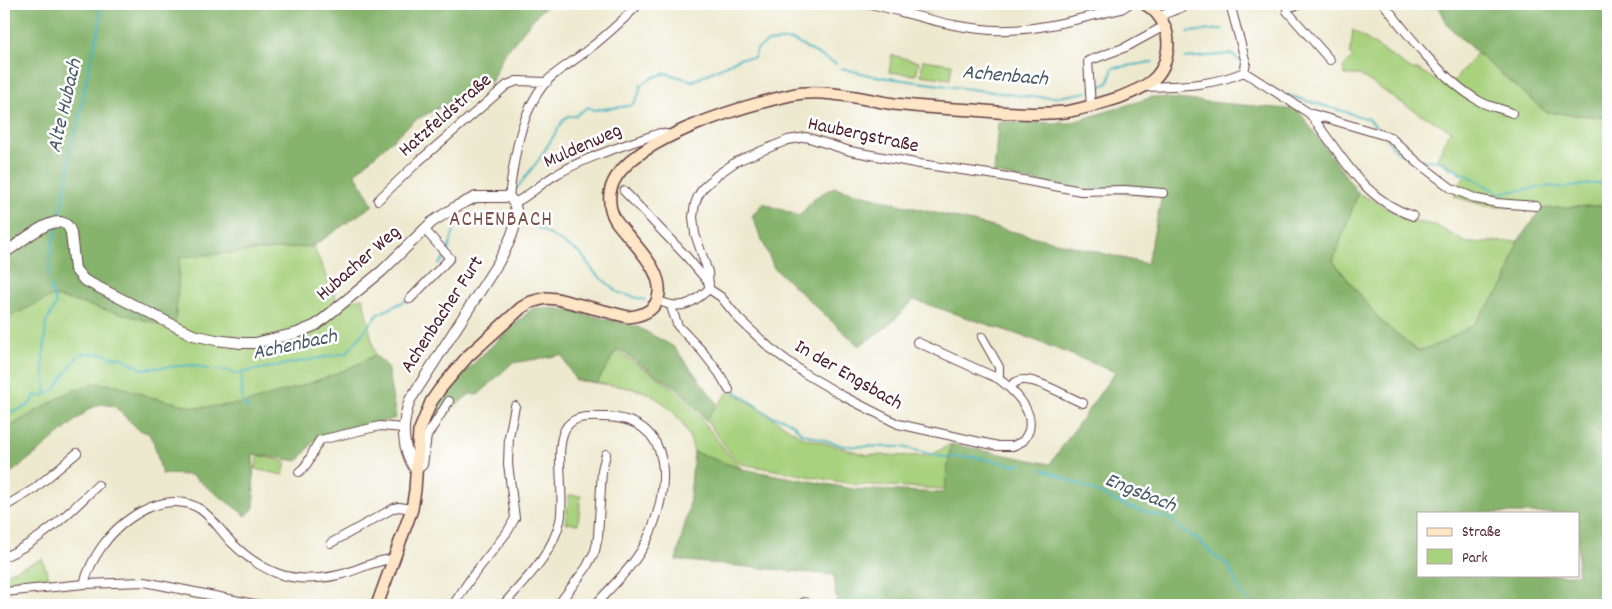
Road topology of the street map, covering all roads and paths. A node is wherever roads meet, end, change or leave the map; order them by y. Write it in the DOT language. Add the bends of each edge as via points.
graph roads {
  1 [pos="639,4"];
  2 [pos="871,4"];
  3 [pos="1129,4"];
  4 [pos="1145,4"];
  5 [pos="1190,4"];
  6 [pos="1230,4"];
  7 [pos="1301,4"];
  8 [pos="1384,4"];
  9 [pos="1286,5"];
  10 [pos="1160,16"];
  11 [pos="1166,28"];
  12 [pos="1330,60"];
  13 [pos="1244,72"];
  14 [pos="547,82"];
  15 [pos="1145,87"];
  16 [pos="1091,107"];
  17 [pos="1309,113"];
  18 [pos="1512,113"];
  19 [pos="670,135"];
  20 [pos="624,191"];
  21 [pos="1163,193"];
  22 [pos="378,200"];
  23 [pos="512,200"];
  24 [pos="1536,206"];
  25 [pos="1413,216"];
  26 [pos="424,229"];
  27 [pos="4,253"];
  28 [pos="709,286"];
  29 [pos="410,299"];
  30 [pos="657,300"];
  31 [pos="671,307"];
  32 [pos="982,336"];
  33 [pos="917,342"];
  34 [pos="999,379"];
  35 [pos="1010,387"];
  36 [pos="729,390"];
  37 [pos="449,401"];
  38 [pos="1084,403"];
  39 [pos="514,406"];
  40 [pos="404,428"];
  41 [pos="77,453"];
  42 [pos="606,454"];
  43 [pos="416,471"];
  44 [pos="299,472"];
  45 [pos="98,485"];
  46 [pos="4,507"];
  47 [pos="412,509"];
  48 [pos="331,544"];
  49 [pos="4,557"];
  50 [pos="394,558"];
  51 [pos="84,584"];
  52 [pos="4,592"];
  53 [pos="259,605"];
  54 [pos="378,605"];
  55 [pos="453,605"];
  56 [pos="503,605"];
  57 [pos="558,605"];
  58 [pos="595,605"];
  1 -- 14 [label="street, Achenbacher Furt" via="605,37"];
  2 -- 3 [label="street" via="948,24 1010,30 1045,26 1121,9"];
  4 -- 10 [label="main road"];
  5 -- 10 [label="street"];
  6 -- 13 [label="street" via="1246,63"];
  7 -- 9 [label="street"];
  8 -- 18 [label="street" via="1419,49 1461,89 1480,102"];
  9 -- 12 [label="street" via="1287,11"];
  10 -- 11 [label="main road"];
  11 -- 15 [label="main road" via="1167,58 1156,78"];
  11 -- 16 [label="street" via="1088,60"];
  13 -- 15 [label="street" via="1201,85"];
  13 -- 17 [label="street"];
  14 -- 22 [label="street, Hatzfeldstraße" via="507,84"];
  14 -- 23 [label="street, Achenbacher Furt" via="533,102 524,126 513,168"];
  15 -- 16 [label="main road"];
  16 -- 19 [label="main road" via="1065,112 1013,113 913,106 823,93 793,94"];
  17 -- 24 [label="street" via="1390,138 1424,167 1466,195 1497,203"];
  17 -- 25 [label="street" via="1350,171 1372,193"];
  19 -- 23 [label="street, Muldenweg" via="660,133 576,164 544,181 521,200"];
  19 -- 30 [label="main road" via="624,168 610,193 616,220 657,275"];
  20 -- 28 [label="street, In der Engsbach" via="686,256"];
  21 -- 28 [label="street, Haubergstraße" via="1081,191 850,151 806,137 788,140 737,161 717,175 698,196 693,217 695,234 708,272"];
  23 -- 26 [label="street, Hubacher Weg" via="484,196 469,199"];
  23 -- 40 [label="street, Achenbacher Furt" via="516,218 507,247 414,390 406,409"];
  26 -- 27 [label="street, Hubacher Weg" via="382,270 316,325 256,343 193,335 96,287 75,269 70,228 64,223 56,221 44,226"];
  26 -- 29 [label="street, Hubacher Weg" via="450,258"];
  28 -- 31 [label="street" via="693,302"];
  28 -- 35 [label="street, In der Engsbach" via="770,348 804,373 898,424 998,446 1013,446 1024,441 1029,429 1020,399"];
  30 -- 31 [label="street"];
  30 -- 43 [label="main road" via="647,312 628,317 553,298 537,300 521,308 468,356 440,388 419,432"];
  31 -- 36 [label="street" via="678,326 702,351"];
  32 -- 34 [label="street" via="999,367"];
  33 -- 34 [label="street, In der Engsbach"];
  34 -- 35 [label="street, In der Engsbach"];
  35 -- 38 [label="street" via="1016,381 1029,380"];
  37 -- 43 [label="street" via="427,436 423,465"];
  39 -- 55 [label="street" via="508,464 515,518"];
  40 -- 43 [label="street, Achenbacher Furt" via="407,456"];
  40 -- 44 [label="street" via="380,426 320,440 308,466"];
  41 -- 46 [label="street" via="34,489"];
  42 -- 57 [label="street" via="595,551"];
  43 -- 47 [label="main road"];
  45 -- 49 [label="street" via="56,524 20,550"];
  47 -- 48 [label="street" via="394,508"];
  47 -- 50 [label="main road"];
  50 -- 51 [label="street" via="331,577 279,574 258,563 233,543 200,509 176,501 150,507 122,523 94,559"];
  50 -- 54 [label="main road"];
  51 -- 52 [label="street"];
  51 -- 53 [label="street" via="145,582"];
  56 -- 58 [label="street" via="539,564 553,542 561,519 560,451 568,424 586,417 608,417 630,420 657,443 663,473 661,503 647,541 635,561"];
}
